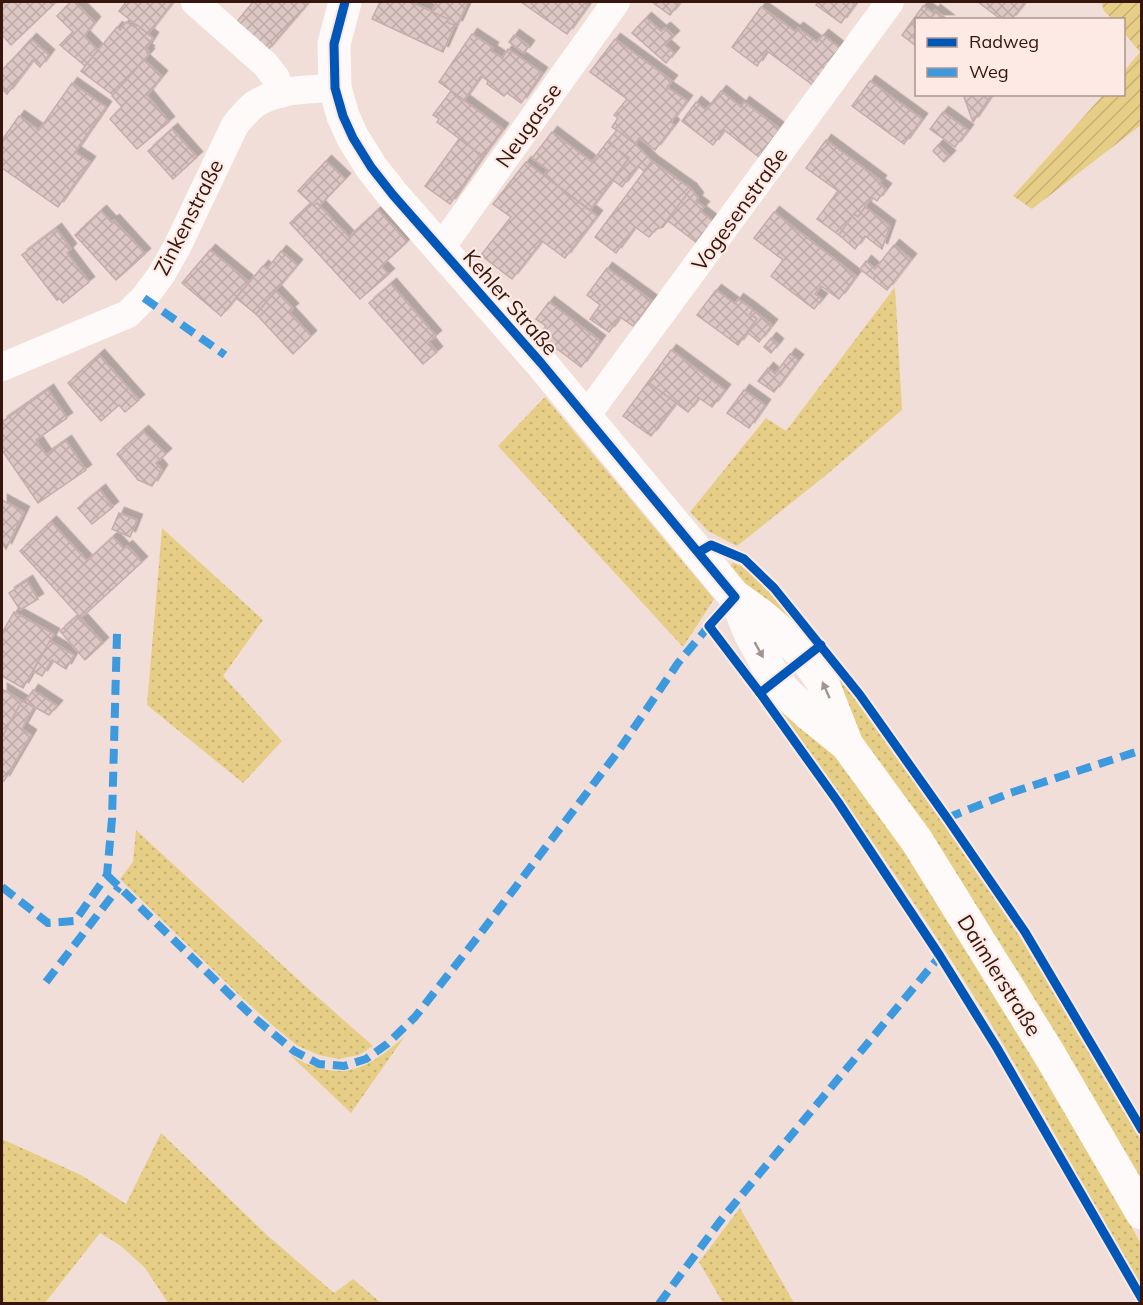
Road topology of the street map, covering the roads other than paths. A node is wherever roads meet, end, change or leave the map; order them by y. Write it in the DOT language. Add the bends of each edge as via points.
graph roads {
  1 [pos="195,2"];
  2 [pos="345,2"];
  3 [pos="616,2"];
  4 [pos="890,2"];
  5 [pos="335,88"];
  6 [pos="281,94"];
  7 [pos="440,249"];
  8 [pos="2,365"];
  9 [pos="586,416"];
  10 [pos="735,597"];
  11 [pos="1142,1213"];
  1 -- 6 [label="street" via="266,65"];
  2 -- 5 [label="main road, Kehler Straße" via="334,44"];
  3 -- 7 [label="street, Neugasse"];
  4 -- 9 [label="street, Vogesenstraße"];
  5 -- 6 [label="street, Zinkenstraße"];
  5 -- 7 [label="main road, Kehler Straße" via="353,138 371,167"];
  6 -- 8 [label="street, Zinkenstraße" via="255,104 234,125 177,247 161,275 128,314"];
  7 -- 9 [label="main road, Kehler Straße"];
  9 -- 10 [label="main road, Kehler Straße"];
  10 -- 11 [label="main road, Daimlerstraße" via="782,633 822,681 847,745 916,841 1048,1052"];
}
